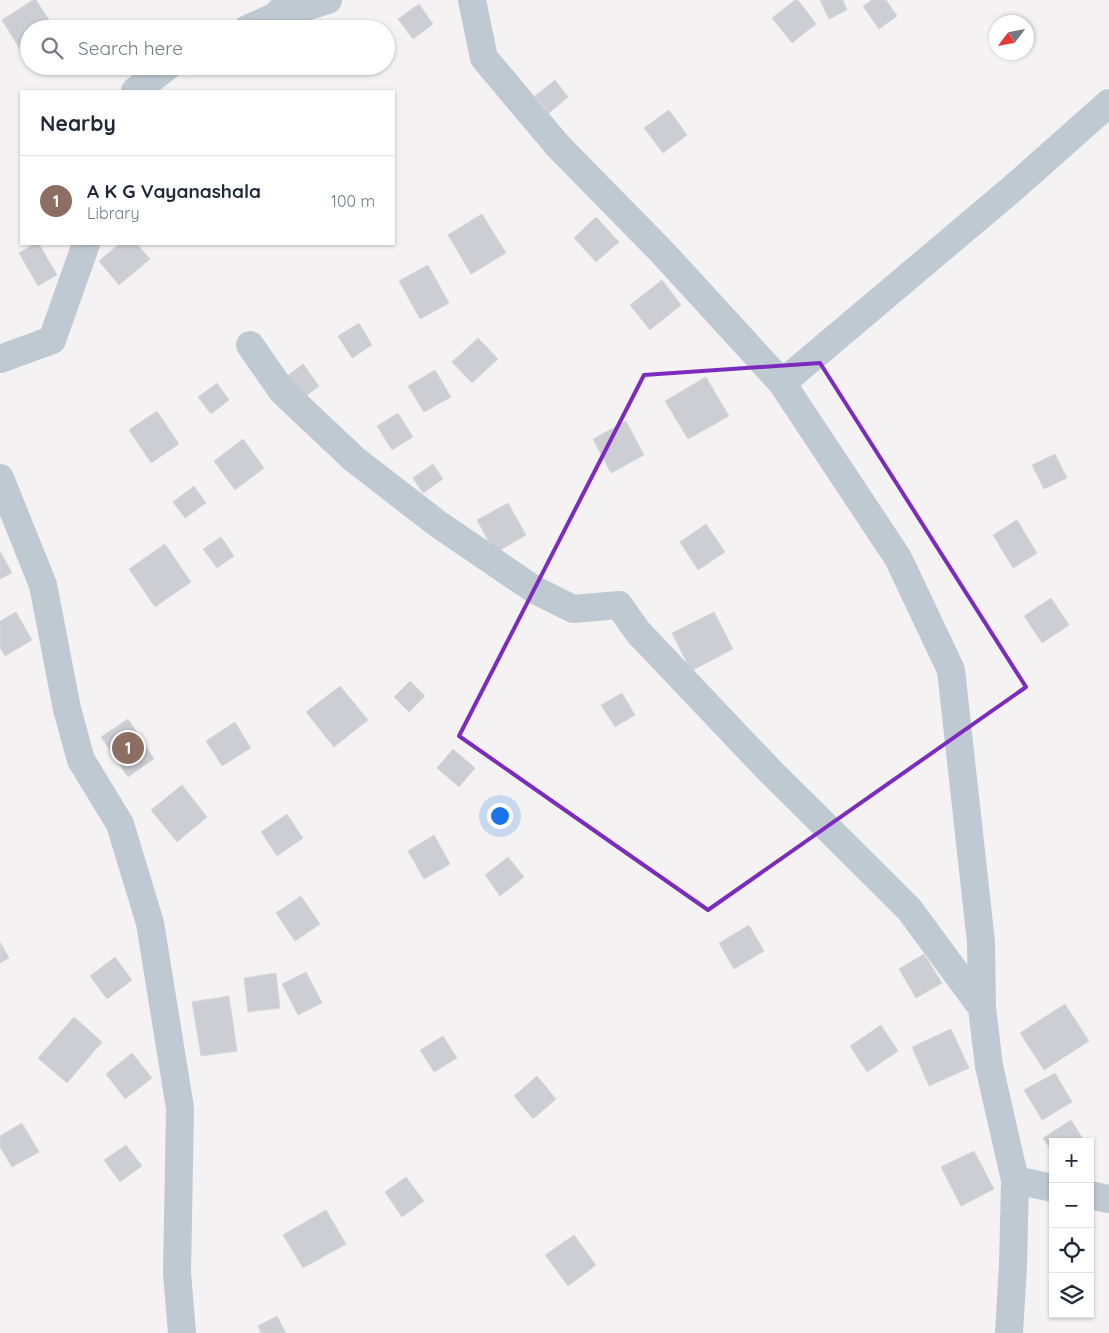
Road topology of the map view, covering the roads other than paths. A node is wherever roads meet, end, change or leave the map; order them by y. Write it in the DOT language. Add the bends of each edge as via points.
graph roads {
  1 [pos="328,0"];
  2 [pos="472,0"];
  3 [pos="283,8"];
  4 [pos="262,20"];
  5 [pos="156,75"];
  6 [pos="136,90"];
  7 [pos="1109,103"];
  8 [pos="86,245"];
  9 [pos="250,345"];
  10 [pos="0,360"];
  11 [pos="782,383"];
  12 [pos="0,478"];
  13 [pos="982,1008"];
  14 [pos="1015,1180"];
  15 [pos="1049,1187"];
  16 [pos="1094,1196"];
  17 [pos="1109,1199"];
  18 [pos="182,1333"];
  19 [pos="1009,1333"];
  1 -- 3 [label="street"];
  2 -- 11 [label="street" via="484,58 558,146 663,253"];
  3 -- 4 [label="street"];
  5 -- 6 [label="street"];
  7 -- 11 [label="street"];
  8 -- 10 [label="street" via="52,340"];
  9 -- 13 [label="street" via="282,391 354,459 438,524 535,590 573,609 620,605 638,632 769,770 908,909"];
  11 -- 13 [label="street" via="898,558 950,670 981,942"];
  12 -- 18 [label="street" via="44,585 80,760 120,824 150,923 180,1108 177,1273"];
  13 -- 14 [label="street" via="989,1066"];
  14 -- 15 [label="street"];
  14 -- 19 [label="street"];
  16 -- 17 [label="street"];
}
